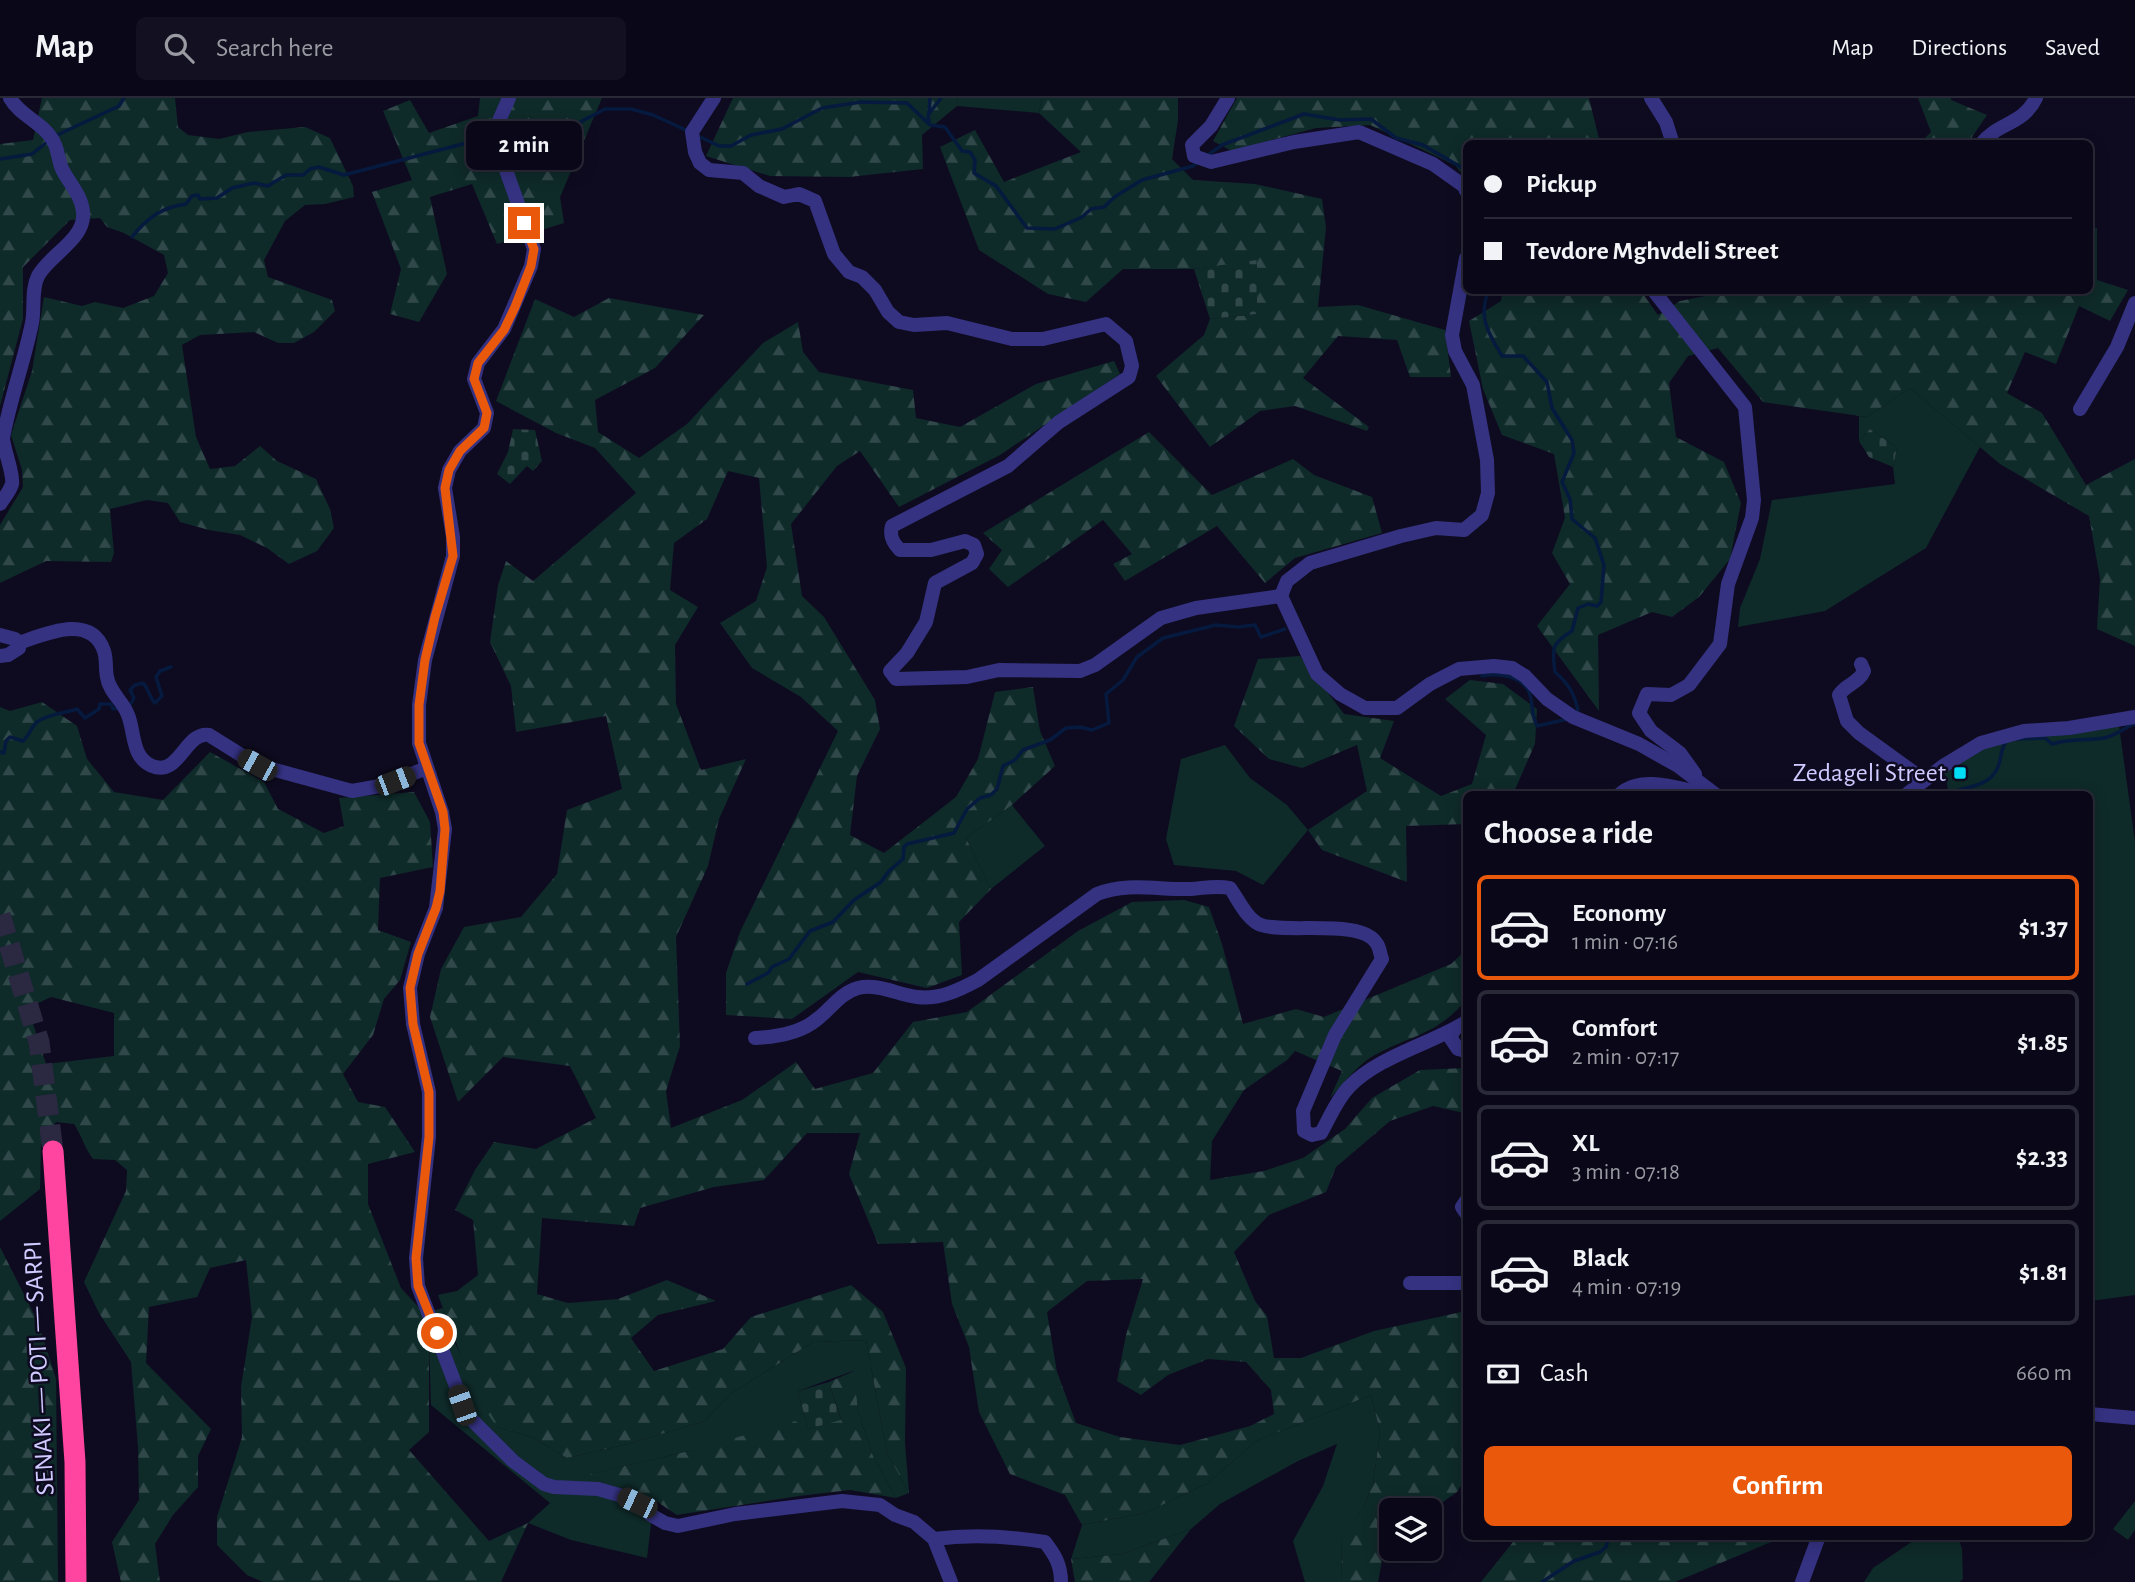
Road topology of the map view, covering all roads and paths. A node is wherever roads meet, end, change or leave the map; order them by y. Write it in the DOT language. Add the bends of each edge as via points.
graph roads {
  1 [pos="10,98"];
  2 [pos="509,98"];
  3 [pos="713,98"];
  4 [pos="1228,98"];
  5 [pos="1651,98"];
  6 [pos="2036,98"];
  7 [pos="1672,140"];
  8 [pos="1984,140"];
  9 [pos="1463,185"];
  10 [pos="1463,274"];
  11 [pos="1656,294"];
  12 [pos="2135,303"];
  13 [pos="2080,410"];
  14 [pos="0,504"];
  15 [pos="1281,596"];
  16 [pos="0,635"];
  17 [pos="19,643"];
  18 [pos="0,656"];
  19 [pos="1861,664"];
  20 [pos="2135,717"];
  21 [pos="427,768"];
  22 [pos="1924,780"];
  23 [pos="1623,791"];
  24 [pos="1702,791"];
  25 [pos="1708,791"];
  26 [pos="1708,791"];
  27 [pos="1911,791"];
  28 [pos="1461,1025"];
  29 [pos="755,1038"];
  30 [pos="1463,1050"];
  31 [pos="53,1151"];
  32 [pos="1410,1283"];
  33 [pos="1463,1283"];
  34 [pos="2093,1414"];
  35 [pos="2135,1418"];
  36 [pos="934,1539"];
  37 [pos="1818,1540"];
  38 [pos="76,1582"];
  39 [pos="951,1582"];
  40 [pos="1061,1582"];
  41 [pos="1802,1582"];
  1 -- 14 [label="street" via="52,138 84,213 74,237 37,276 32,323 3,438 12,486"];
  2 -- 21 [label="street" via="498,123 506,170 534,249 504,330 478,363 474,379 487,413 484,428 460,451 445,488 453,556 425,660 418,728"];
  3 -- 15 [label="street" via="692,132 700,163 709,170 743,173 784,197 799,194 815,201 834,254 849,272 875,290 900,322 947,323 1012,339 1043,339 1106,324 1126,341 1132,366 1129,377 1059,422 1008,466 892,526 893,542 900,550 931,550 965,541 974,545 977,554 972,563 935,583 926,622 890,671 896,679 967,677 999,670 1080,671 1161,618 1196,608"];
  4 -- 9 [label="street" via="1211,126 1192,145 1194,156 1211,162 1359,132 1433,164"];
  5 -- 7 [label="street"];
  6 -- 8 [label="street" via="2028,112"];
  10 -- 15 [label="street" via="1452,335 1473,385 1487,460 1488,493 1482,515 1464,530 1436,528 1310,563 1287,581"];
  11 -- 26 [label="street" via="1745,407 1748,432 1752,518 1728,584 1720,644 1689,685 1671,695 1647,694 1639,713 1651,731 1680,753"];
  12 -- 13 [label="street" via="2117,347"];
  15 -- 25 [label="street" via="1317,674 1365,708 1397,708 1459,669 1512,668 1573,717 1639,744 1678,766"];
  16 -- 17 [label="street"];
  17 -- 18 [label="street" via="16,652"];
  17 -- 21 [label="street" via="68,628 94,636 107,659 107,680 129,715 135,748 151,766 171,765 196,737 206,734 257,765 352,791"];
  19 -- 22 [label="street" via="1861,678 1839,695 1847,721"];
  20 -- 22 [label="street" via="2001,736 1962,753"];
  21 -- 36 [label="street" via="445,829 438,900 410,988 413,1024 429,1092 416,1267 418,1286 467,1415 513,1461 544,1484 619,1494 665,1523 678,1526 842,1501 880,1505 914,1522"];
  22 -- 27 [label="street"];
  23 -- 24 [label="street" via="1647,783"];
  28 -- 29 [label="street" via="1360,1077 1347,1089 1321,1133 1312,1135 1304,1131 1303,1111 1335,1035 1382,959 1377,942 1366,934 1335,927 1298,930 1260,924 1230,888 1135,886 1097,894 957,991 917,998 861,987 846,992 803,1028"];
  28 -- 30 [label="street" via="1450,1037"];
  31 -- 38 [label="highway, SENAKI — POTI — SARPI" via="75,1462"];
  32 -- 33 [label="street"];
  34 -- 35 [label="street"];
  36 -- 39 [label="street"];
  36 -- 40 [label="street" via="1004,1536 1045,1542 1055,1555"];
  37 -- 41 [label="street"];
}
